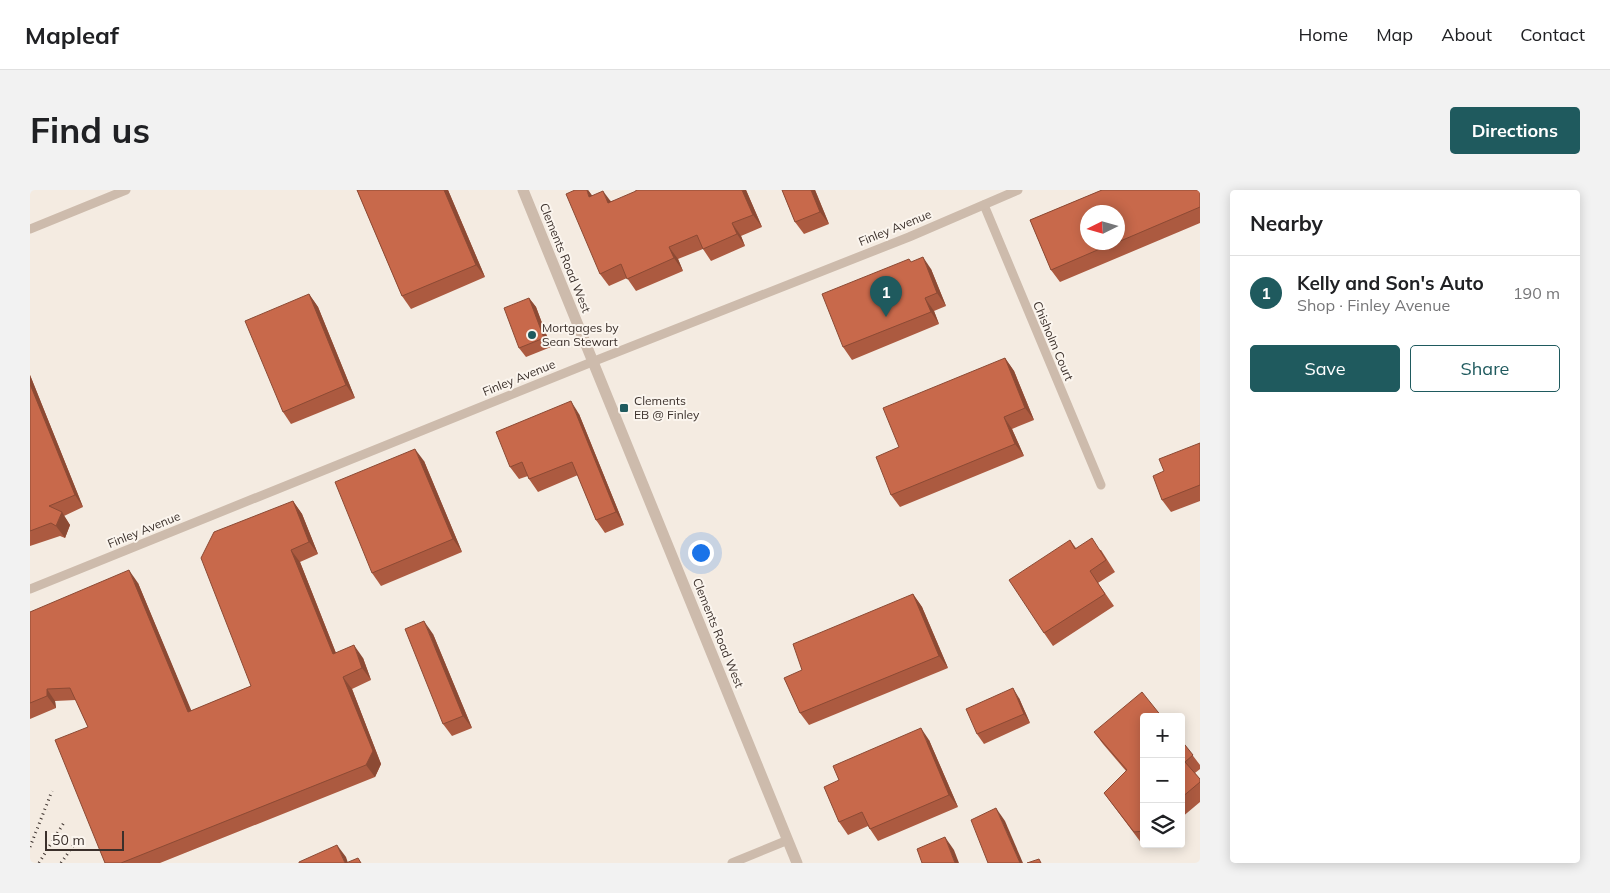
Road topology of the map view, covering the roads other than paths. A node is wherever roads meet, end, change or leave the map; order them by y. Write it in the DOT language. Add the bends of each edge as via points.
graph roads {
  1 [pos="126,190"];
  2 [pos="523,190"];
  3 [pos="1018,190"];
  4 [pos="984,205"];
  5 [pos="30,229"];
  6 [pos="592,362"];
  7 [pos="1101,485"];
  8 [pos="30,589"];
  9 [pos="788,840"];
  10 [pos="732,863"];
  11 [pos="797,863"];
  1 -- 5 [label="street"];
  2 -- 6 [label="street, Clements Road West"];
  3 -- 4 [label="street, Finley Avenue"];
  4 -- 6 [label="street, Finley Avenue"];
  4 -- 7 [label="street, Chisholm Court"];
  6 -- 8 [label="street, Finley Avenue"];
  6 -- 9 [label="street, Clements Road West"];
  9 -- 10 [label="street"];
  9 -- 11 [label="street, Clements Road West"];
}
